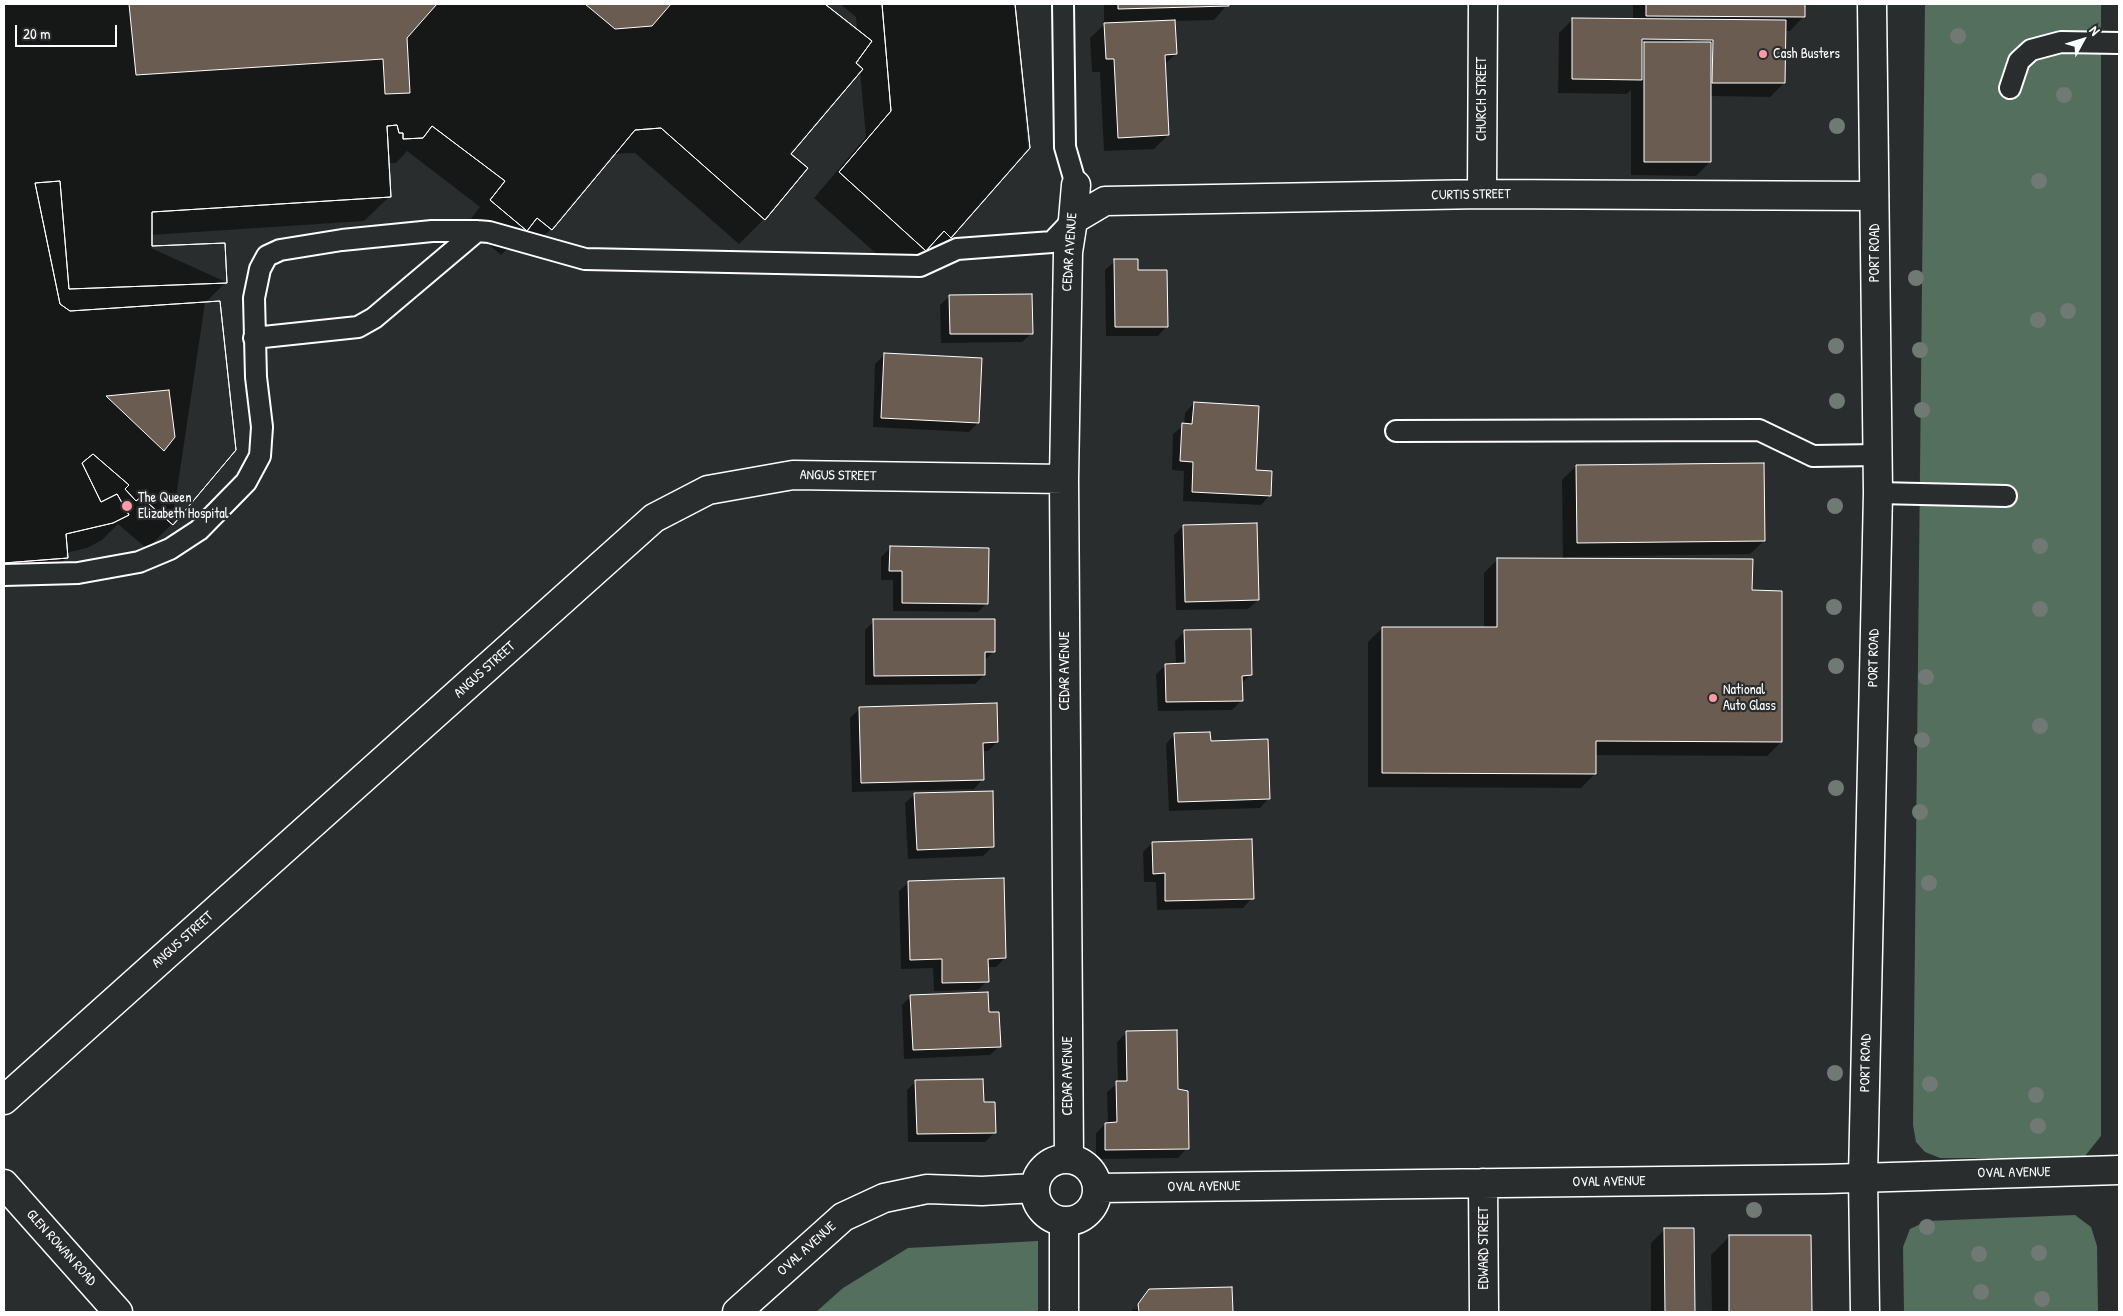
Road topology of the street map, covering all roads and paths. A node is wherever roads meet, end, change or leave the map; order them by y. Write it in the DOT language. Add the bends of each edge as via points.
graph roads {
  1 [pos="1063,4"];
  2 [pos="1483,4"];
  3 [pos="1872,4"];
  4 [pos="2119,42"];
  5 [pos="2010,88"];
  6 [pos="1076,186"];
  7 [pos="1482,194"];
  8 [pos="1874,196"];
  9 [pos="1073,220"];
  10 [pos="477,231"];
  11 [pos="254,338"];
  12 [pos="1396,431"];
  13 [pos="1876,455"];
  14 [pos="1064,478"];
  15 [pos="1878,493"];
  16 [pos="2006,496"];
  17 [pos="4,575"];
  18 [pos="4,1100"];
  19 [pos="1069,1158"];
  20 [pos="2119,1170"];
  21 [pos="1863,1177"];
  22 [pos="1483,1183"];
  23 [pos="4,1184"];
  24 [pos="1034,1188"];
  25 [pos="1098,1188"];
  26 [pos="1064,1221"];
  27 [pos="118,1312"];
  28 [pos="737,1312"];
  29 [pos="1064,1312"];
  30 [pos="1484,1312"];
  31 [pos="1865,1312"];
  1 -- 6 [label="lane" via="1065,147"];
  2 -- 7 [label="main road, CHURCH STREET"];
  3 -- 8 [label="main road, PORT ROAD"];
  4 -- 5 [label="lane" via="2061,42 2031,50 2019,61"];
  6 -- 9 [label="main road, CEDAR AVENUE"];
  7 -- 8 [label="main road, CURTIS STREET"];
  7 -- 9 [label="main road, CURTIS STREET" via="1104,201"];
  8 -- 13 [label="main road, PORT ROAD"];
  9 -- 10 [label="lane" via="1052,242 957,249 920,266 585,259"];
  9 -- 14 [label="main road, CEDAR AVENUE" via="1068,252"];
  10 -- 11 [label="lane" via="374,318 358,327"];
  10 -- 11 [label="lane" via="432,231 342,240 280,250 266,256 254,298"];
  11 -- 17 [label="lane" via="262,427 260,456 246,482 199,530 170,549 139,562 78,573"];
  12 -- 13 [label="lane" via="1759,430 1813,456"];
  13 -- 15 [label="main road, PORT ROAD"];
  14 -- 18 [label="main road, ANGUS STREET" via="793,475 708,490 654,518"];
  14 -- 19 [label="main road, CEDAR AVENUE"];
  15 -- 16 [label="lane"];
  15 -- 21 [label="main road, PORT ROAD"];
  19 -- 24 [label="main road" via="1054,1160 1040,1172"];
  19 -- 25 [label="main road" via="1092,1171"];
  20 -- 21 [label="main road, OVAL AVENUE"];
  21 -- 22 [label="main road, OVAL AVENUE"];
  21 -- 31 [label="main road, PORT ROAD"];
  22 -- 25 [label="main road, OVAL AVENUE"];
  22 -- 30 [label="main road, EDWARD STREET"];
  23 -- 27 [label="main road, GLEN ROWAN ROAD"];
  24 -- 26 [label="main road" via="1043,1212"];
  24 -- 28 [label="main road, OVAL AVENUE" via="927,1190 884,1198 843,1217"];
  25 -- 26 [label="main road" via="1088,1212 1076,1220"];
  26 -- 29 [label="main road"];
}
